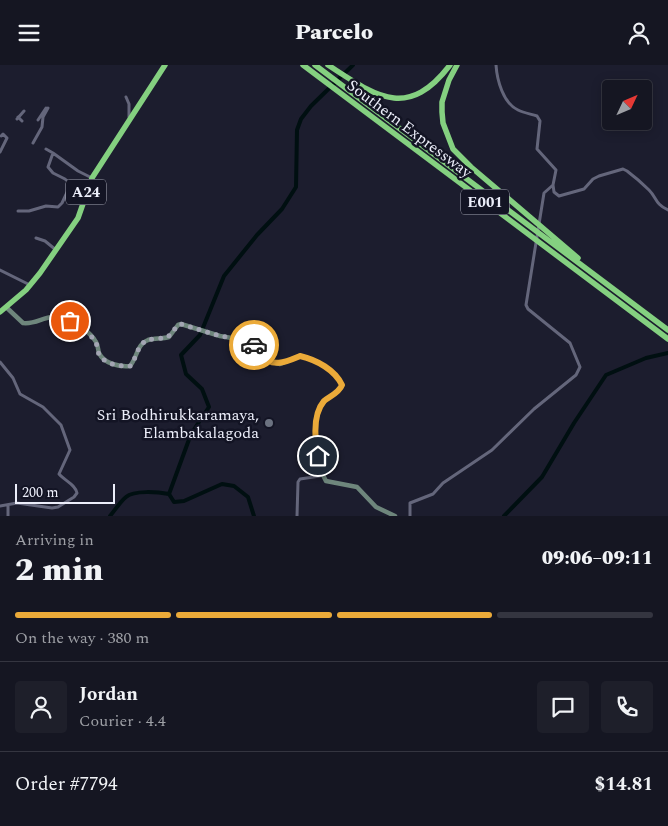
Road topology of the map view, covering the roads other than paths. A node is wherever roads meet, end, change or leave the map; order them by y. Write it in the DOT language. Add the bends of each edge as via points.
graph roads {
  1 [pos="165,65"];
  2 [pos="303,65"];
  3 [pos="315,65"];
  4 [pos="328,65"];
  5 [pos="450,65"];
  6 [pos="457,65"];
  7 [pos="496,65"];
  8 [pos="126,97"];
  9 [pos="24,111"];
  10 [pos="38,119"];
  11 [pos="22,121"];
  12 [pos="129,121"];
  13 [pos="1,136"];
  14 [pos="33,143"];
  15 [pos="46,149"];
  16 [pos="0,152"];
  17 [pos="52,153"];
  18 [pos="92,178"];
  19 [pos="71,184"];
  20 [pos="552,185"];
  21 [pos="84,196"];
  22 [pos="668,210"];
  23 [pos="18,211"];
  24 [pos="36,238"];
  25 [pos="56,250"];
  26 [pos="0,270"];
  27 [pos="30,285"];
  28 [pos="6,307"];
  29 [pos="638,308"];
  30 [pos="0,311"];
  31 [pos="668,330"];
  32 [pos="668,339"];
  33 [pos="0,362"];
  34 [pos="322,474"];
  35 [pos="8,505"];
  36 [pos="0,506"];
  37 [pos="8,516"];
  38 [pos="297,516"];
  39 [pos="395,516"];
  40 [pos="410,516"];
  1 -- 12 [label="highway, A24"];
  2 -- 32 [label="highway, Southern Expressway / E001"];
  3 -- 29 [label="highway, Southern Expressway / E001"];
  4 -- 5 [label="highway" via="363,88 394,99 413,97 422,92"];
  6 -- 29 [label="highway" via="442,102 443,123 453,149"];
  7 -- 20 [label="street" via="497,78 509,103 519,111 537,116 540,121 537,149 556,170"];
  8 -- 12 [label="street"];
  9 -- 11 [label="street" via="17,118"];
  10 -- 14 [label="street" via="47,107 42,127"];
  12 -- 18 [label="highway, A24"];
  13 -- 16 [label="street" via="3,134 7,138"];
  15 -- 17 [label="street"];
  17 -- 18 [label="street"];
  17 -- 19 [label="street" via="48,167"];
  18 -- 21 [label="highway, A24"];
  19 -- 21 [label="street"];
  19 -- 23 [label="street" via="58,207"];
  20 -- 22 [label="street" via="559,196 584,189 593,179 623,169"];
  20 -- 40 [label="street" via="544,193 526,305 570,343 579,371 492,450 443,483 433,494 410,503"];
  21 -- 25 [label="highway, A24" via="78,218"];
  24 -- 25 [label="street"];
  25 -- 27 [label="highway, A24"];
  26 -- 27 [label="street"];
  27 -- 28 [label="highway, A24"];
  28 -- 30 [label="highway, A24"];
  28 -- 34 [label="street" via="23,323 49,316 70,321 96,341 100,356 123,367 133,363 140,345 148,340 168,337 178,325 184,325 253,343 268,361 280,364 300,356 328,369 342,385 318,413 315,439"];
  29 -- 31 [label="highway, Southern Expressway / E001"];
  33 -- 35 [label="street" via="13,378 20,395 42,407 61,425 70,450 59,474 77,493 58,507"];
  34 -- 38 [label="street" via="300,479"];
  34 -- 39 [label="street" via="326,481 357,487 376,507"];
  35 -- 36 [label="street"];
  35 -- 37 [label="street"];
}
